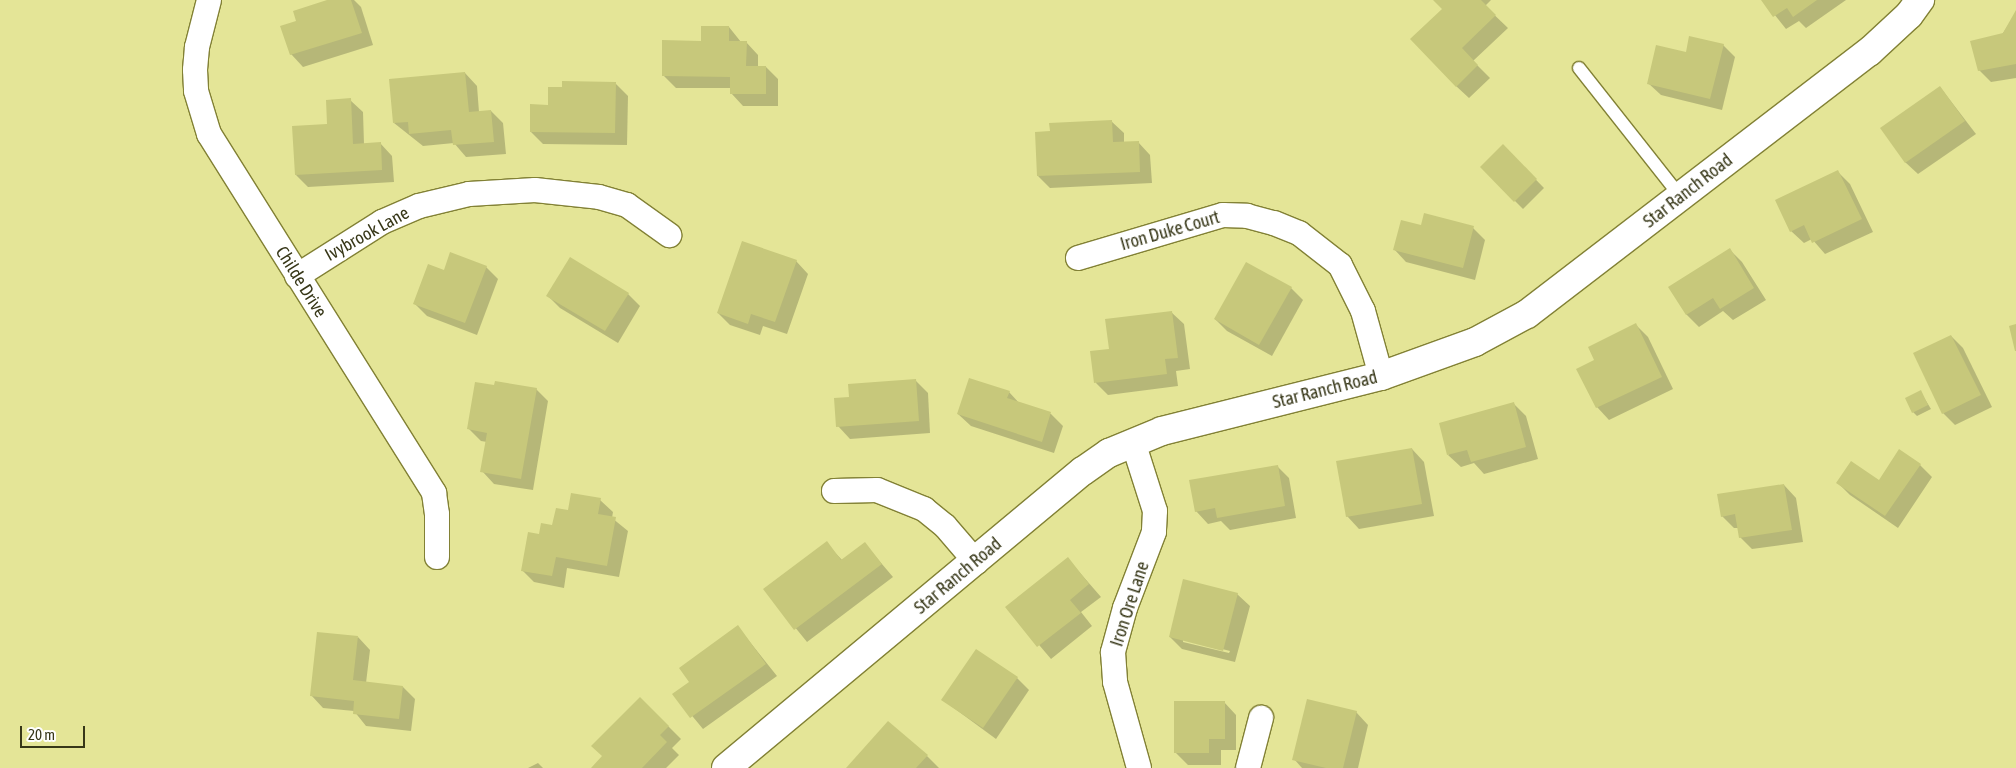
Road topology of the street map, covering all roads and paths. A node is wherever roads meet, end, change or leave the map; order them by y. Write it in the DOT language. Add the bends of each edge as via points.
graph roads {
  1 [pos="209,0"];
  2 [pos="1920,0"];
  3 [pos="1579,68"];
  4 [pos="1681,197"];
  5 [pos="669,235"];
  6 [pos="1078,258"];
  7 [pos="297,276"];
  8 [pos="1381,376"];
  9 [pos="1133,442"];
  10 [pos="834,491"];
  11 [pos="437,556"];
  12 [pos="976,562"];
  13 [pos="1261,718"];
  14 [pos="726,768"];
  15 [pos="1139,768"];
  16 [pos="1248,768"];
  1 -- 7 [label="street, Childe Drive" via="197,47 195,70 208,134"];
  2 -- 4 [label="street, Star Ranch Road" via="1909,15 1869,52"];
  3 -- 4 [label="lane"];
  4 -- 8 [label="street, Star Ranch Road" via="1527,314 1476,342"];
  5 -- 7 [label="street, Ivybrook Lane" via="627,205 599,197 535,190 469,194 419,206 382,222"];
  6 -- 8 [label="street, Iron Duke Court" via="1223,215 1274,222 1299,233 1340,264 1363,311"];
  7 -- 11 [label="street, Childe Drive" via="434,493"];
  8 -- 9 [label="street, Star Ranch Road" via="1162,431"];
  9 -- 12 [label="street, Star Ranch Road" via="1083,471"];
  9 -- 15 [label="street, Iron Ore Lane" via="1155,511 1154,532 1125,608 1113,652 1115,682"];
  10 -- 12 [label="street" via="877,490 915,505 945,526"];
  12 -- 14 [label="street, Star Ranch Road"];
  13 -- 16 [label="street"];
}
